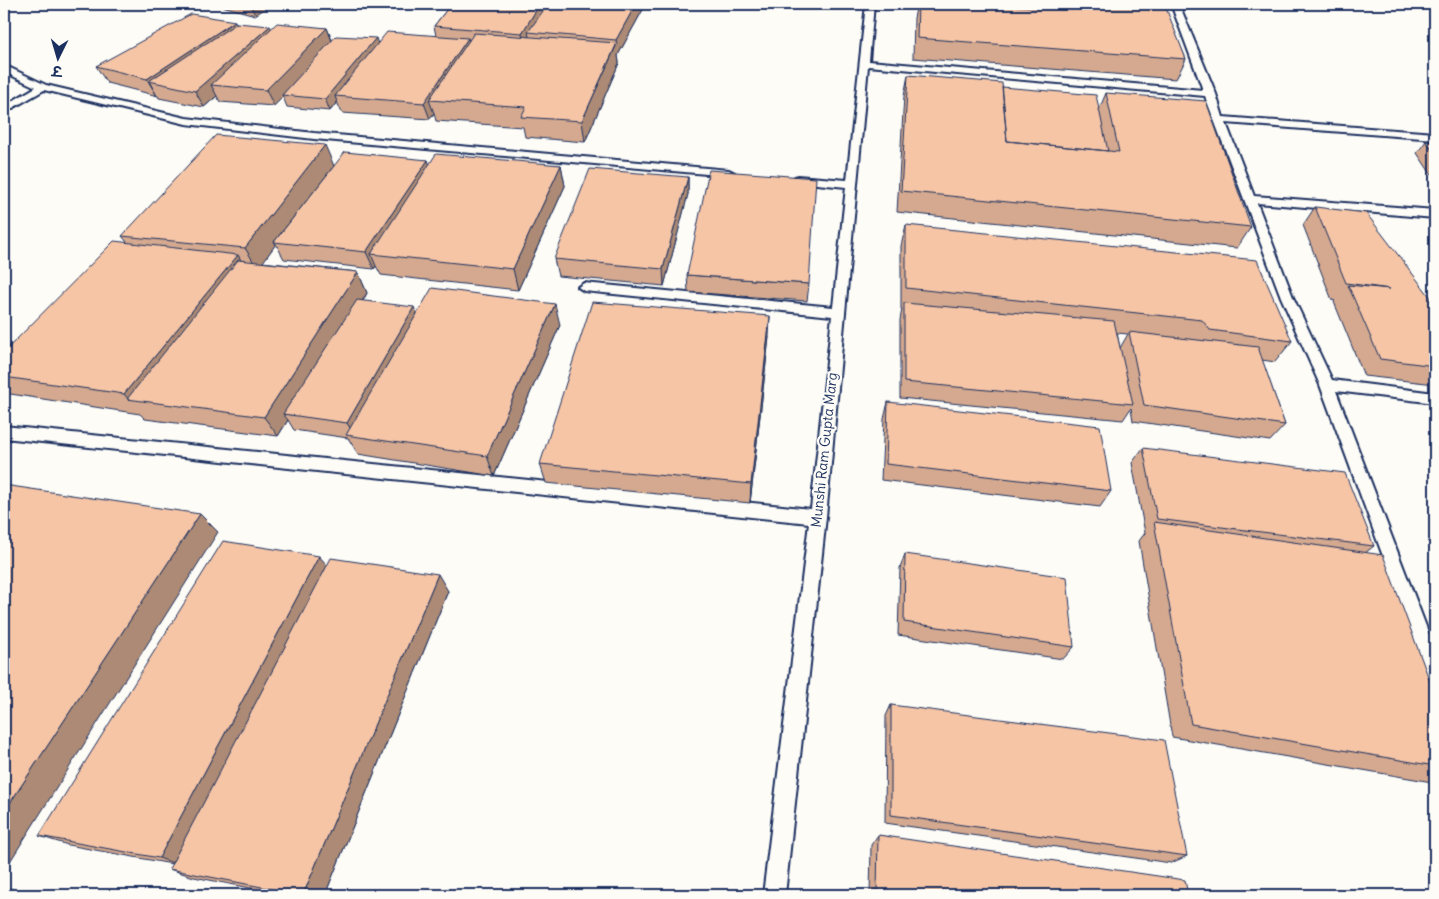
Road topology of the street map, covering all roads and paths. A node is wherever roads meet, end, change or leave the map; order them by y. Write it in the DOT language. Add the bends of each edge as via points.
graph roads {
  1 [pos="870,4"];
  2 [pos="1175,4"];
  3 [pos="863,63"];
  4 [pos="4,68"];
  5 [pos="43,87"];
  6 [pos="1211,94"];
  7 [pos="4,110"];
  8 [pos="1221,120"];
  9 [pos="1435,136"];
  10 [pos="741,174"];
  11 [pos="791,179"];
  12 [pos="850,184"];
  13 [pos="1250,199"];
  14 [pos="1435,214"];
  15 [pos="584,287"];
  16 [pos="838,312"];
  17 [pos="1327,385"];
  18 [pos="1435,398"];
  19 [pos="4,432"];
  20 [pos="818,517"];
  21 [pos="1435,673"];
  22 [pos="774,895"];
  1 -- 3 [label="lane, Munshi Ram Gupta Marg"];
  2 -- 6 [label="lane"];
  3 -- 6 [label="lane"];
  3 -- 12 [label="lane, Munshi Ram Gupta Marg"];
  4 -- 5 [label="lane"];
  5 -- 7 [label="lane"];
  5 -- 10 [label="lane" via="132,110 196,122 314,136"];
  6 -- 8 [label="lane"];
  8 -- 9 [label="lane"];
  8 -- 13 [label="lane"];
  11 -- 12 [label="lane"];
  12 -- 16 [label="lane, Munshi Ram Gupta Marg"];
  13 -- 14 [label="lane"];
  13 -- 17 [label="lane" via="1287,297"];
  15 -- 16 [label="lane"];
  16 -- 20 [label="lane, Munshi Ram Gupta Marg"];
  17 -- 18 [label="lane"];
  17 -- 21 [label="lane"];
  19 -- 20 [label="lane"];
  20 -- 22 [label="lane, Munshi Ram Gupta Marg"];
}
